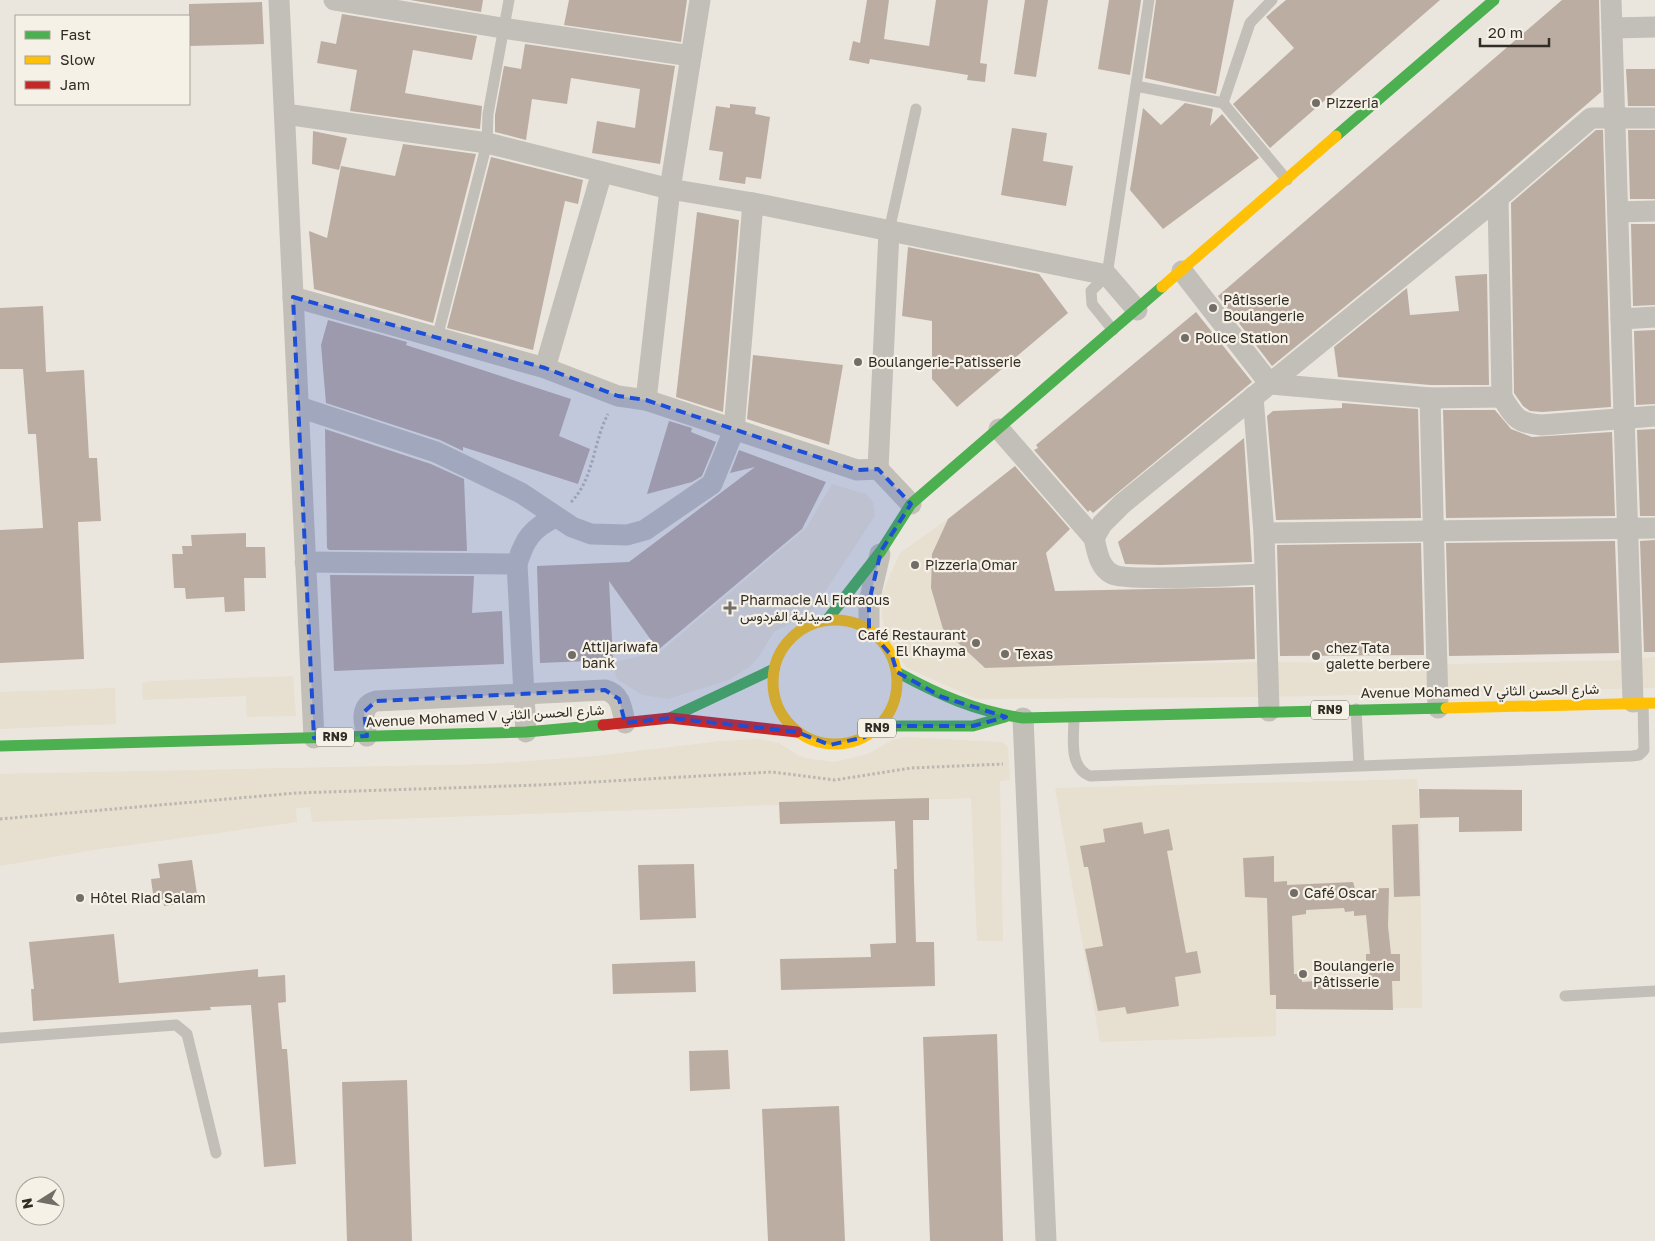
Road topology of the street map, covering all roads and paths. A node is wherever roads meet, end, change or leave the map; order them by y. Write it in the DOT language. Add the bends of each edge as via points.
graph roads {
  1 [pos="279,0"];
  2 [pos="334,0"];
  3 [pos="509,0"];
  4 [pos="700,0"];
  5 [pos="1149,0"];
  6 [pos="1272,0"];
  7 [pos="1494,0"];
  8 [pos="1611,0"];
  9 [pos="1655,27"];
  10 [pos="502,28"];
  11 [pos="1612,28"];
  12 [pos="691,56"];
  13 [pos="1136,86"];
  14 [pos="1223,103"];
  15 [pos="916,109"];
  16 [pos="285,114"];
  17 [pos="1615,118"];
  18 [pos="1655,118"];
  19 [pos="486,143"];
  20 [pos="602,172"];
  21 [pos="1287,180"];
  22 [pos="670,189"];
  23 [pos="1498,198"];
  24 [pos="753,203"];
  25 [pos="1655,211"];
  26 [pos="1618,212"];
  27 [pos="889,231"];
  28 [pos="1182,271"];
  29 [pos="1107,275"];
  30 [pos="293,297"];
  31 [pos="1137,310"];
  32 [pos="1655,317"];
  33 [pos="1621,319"];
  34 [pos="1113,330"];
  35 [pos="436,338"];
  36 [pos="545,368"];
  37 [pos="1270,384"];
  38 [pos="618,396"];
  39 [pos="1253,397"];
  40 [pos="1502,397"];
  41 [pos="1430,398"];
  42 [pos="646,400"];
  43 [pos="298,407"];
  44 [pos="1655,416"];
  45 [pos="1624,417"];
  46 [pos="999,429"];
  47 [pos="734,430"];
  48 [pos="878,468"];
  49 [pos="911,504"];
  50 [pos="556,517"];
  51 [pos="1628,528"];
  52 [pos="1655,528"];
  53 [pos="1434,531"];
  54 [pos="1264,533"];
  55 [pos="1094,538"];
  56 [pos="881,551"];
  57 [pos="305,562"];
  58 [pos="517,564"];
  59 [pos="1265,574"];
  60 [pos="827,620"];
  61 [pos="869,630"];
  62 [pos="774,669"];
  63 [pos="897,672"];
  64 [pos="526,695"];
  65 [pos="1638,702"];
  66 [pos="1655,702"];
  67 [pos="1438,708"];
  68 [pos="1356,709"];
  69 [pos="1269,711"];
  70 [pos="1015,717"];
  71 [pos="1074,717"];
  72 [pos="670,718"];
  73 [pos="625,723"];
  74 [pos="880,726"];
  75 [pos="526,732"];
  76 [pos="797,732"];
  77 [pos="367,736"];
  78 [pos="314,738"];
  79 [pos="0,746"];
  80 [pos="1025,763"];
  81 [pos="1360,765"];
  82 [pos="0,819"];
  83 [pos="1655,991"];
  84 [pos="1565,996"];
  85 [pos="0,1038"];
  86 [pos="216,1153"];
  87 [pos="1046,1241"];
  1 -- 16 [label="street"];
  2 -- 10 [label="street"];
  3 -- 10 [label="lane"];
  4 -- 12 [label="street"];
  5 -- 13 [label="lane"];
  6 -- 14 [label="lane" via="1250,23"];
  7 -- 21 [label="main road"];
  8 -- 11 [label="street"];
  9 -- 11 [label="street"];
  10 -- 12 [label="street"];
  10 -- 19 [label="lane"];
  11 -- 17 [label="street"];
  12 -- 22 [label="street"];
  13 -- 14 [label="lane"];
  13 -- 29 [label="lane"];
  14 -- 21 [label="lane"];
  15 -- 27 [label="lane"];
  16 -- 19 [label="street"];
  16 -- 30 [label="street"];
  17 -- 18 [label="street"];
  17 -- 23 [label="street" via="1591,118"];
  17 -- 26 [label="street"];
  19 -- 20 [label="street"];
  19 -- 35 [label="lane"];
  20 -- 22 [label="street"];
  20 -- 36 [label="street"];
  21 -- 28 [label="main road"];
  22 -- 24 [label="street"];
  22 -- 42 [label="street"];
  23 -- 37 [label="street"];
  23 -- 40 [label="street"];
  24 -- 27 [label="street"];
  24 -- 47 [label="street"];
  25 -- 26 [label="street"];
  26 -- 33 [label="street"];
  27 -- 29 [label="street"];
  27 -- 48 [label="street"];
  28 -- 31 [label="main road"];
  28 -- 37 [label="street"];
  29 -- 31 [label="street"];
  29 -- 34 [label="lane" via="1091,291 1092,304"];
  30 -- 35 [label="street"];
  30 -- 43 [label="street"];
  31 -- 34 [label="main road"];
  32 -- 33 [label="street"];
  33 -- 45 [label="street"];
  34 -- 46 [label="main road"];
  35 -- 36 [label="street"];
  36 -- 38 [label="street"];
  37 -- 39 [label="street"];
  37 -- 41 [label="street"];
  38 -- 42 [label="street"];
  38 -- 50 [label="path" via="600,430 586,478 576,497"];
  39 -- 54 [label="street"];
  39 -- 55 [label="street" via="1122,504 1102,524"];
  40 -- 41 [label="street"];
  40 -- 45 [label="street" via="1512,413 1524,423 1542,425"];
  41 -- 53 [label="street"];
  42 -- 47 [label="street"];
  43 -- 50 [label="street" via="436,452 520,493"];
  43 -- 57 [label="street"];
  44 -- 45 [label="street"];
  45 -- 51 [label="street"];
  46 -- 49 [label="main road"];
  46 -- 55 [label="street"];
  47 -- 48 [label="street" via="857,470"];
  47 -- 50 [label="street" via="712,484 645,530 627,535 591,534"];
  48 -- 49 [label="street"];
  49 -- 56 [label="main road"];
  50 -- 58 [label="street" via="523,542"];
  51 -- 52 [label="street"];
  51 -- 53 [label="street"];
  51 -- 65 [label="street"];
  53 -- 54 [label="street"];
  53 -- 67 [label="street"];
  54 -- 59 [label="street"];
  55 -- 59 [label="street" via="1102,565 1113,575"];
  56 -- 60 [label="main road"];
  56 -- 61 [label="street" via="869,602"];
  57 -- 58 [label="street"];
  57 -- 78 [label="street"];
  58 -- 64 [label="street"];
  59 -- 69 [label="street"];
  60 -- 61 [label="main road, Avenue Mohamed V شارع الحسن الثاني / RN9" via="856,623"];
  60 -- 62 [label="main road, Avenue Mohamed V شارع الحسن الثاني / RN9" via="809,625 793,636 781,651"];
  61 -- 63 [label="main road, Avenue Mohamed V شارع الحسن الثاني / RN9" via="892,656"];
  62 -- 72 [label="main road, Avenue Mohamed V شارع الحسن الثاني / RN9"];
  62 -- 76 [label="main road, Avenue Mohamed V شارع الحسن الثاني / RN9" via="772,686 776,704"];
  63 -- 70 [label="main road, Avenue Mohamed V شارع الحسن الثاني / RN9" via="942,697"];
  63 -- 74 [label="main road, Avenue Mohamed V شارع الحسن الثاني / RN9" via="897,692 891,710"];
  64 -- 73 [label="street" via="610,692 621,705"];
  64 -- 75 [label="street"];
  64 -- 77 [label="street" via="376,701 364,712"];
  65 -- 66 [label="main road, Avenue Mohamed V شارع الحسن الثاني / RN9"];
  65 -- 67 [label="main road, Avenue Mohamed V شارع الحسن الثاني / RN9"];
  65 -- 81 [label="lane" via="1644,750 1639,755"];
  67 -- 68 [label="main road, Avenue Mohamed V شارع الحسن الثاني / RN9"];
  68 -- 69 [label="main road, Avenue Mohamed V شارع الحسن الثاني / RN9"];
  68 -- 81 [label="lane"];
  69 -- 71 [label="main road, Avenue Mohamed V شارع الحسن الثاني / RN9"];
  70 -- 71 [label="main road, Avenue Mohamed V شارع الحسن الثاني / RN9"];
  70 -- 74 [label="main road, Avenue Mohamed V شارع الحسن الثاني / RN9" via="973,726"];
  70 -- 80 [label="street"];
  71 -- 81 [label="lane" via="1075,760 1082,773 1090,776"];
  72 -- 73 [label="main road, Avenue Mohamed V شارع الحسن الثاني / RN9"];
  72 -- 76 [label="main road, Avenue Mohamed V شارع الحسن الثاني / RN9"];
  73 -- 75 [label="main road, Avenue Mohamed V شارع الحسن الثاني / RN9"];
  74 -- 76 [label="main road, Avenue Mohamed V شارع الحسن الثاني / RN9" via="848,744 830,745 813,741"];
  75 -- 77 [label="main road, Avenue Mohamed V شارع الحسن الثاني / RN9"];
  77 -- 78 [label="main road, Avenue Mohamed V شارع الحسن الثاني / RN9"];
  78 -- 79 [label="main road, Avenue Mohamed V شارع الحسن الثاني / RN9"];
  80 -- 82 [label="path" via="918,767 835,780 772,772 539,785 296,793"];
  80 -- 87 [label="street"];
  83 -- 84 [label="lane"];
  85 -- 86 [label="lane" via="176,1025 187,1034"];
}
